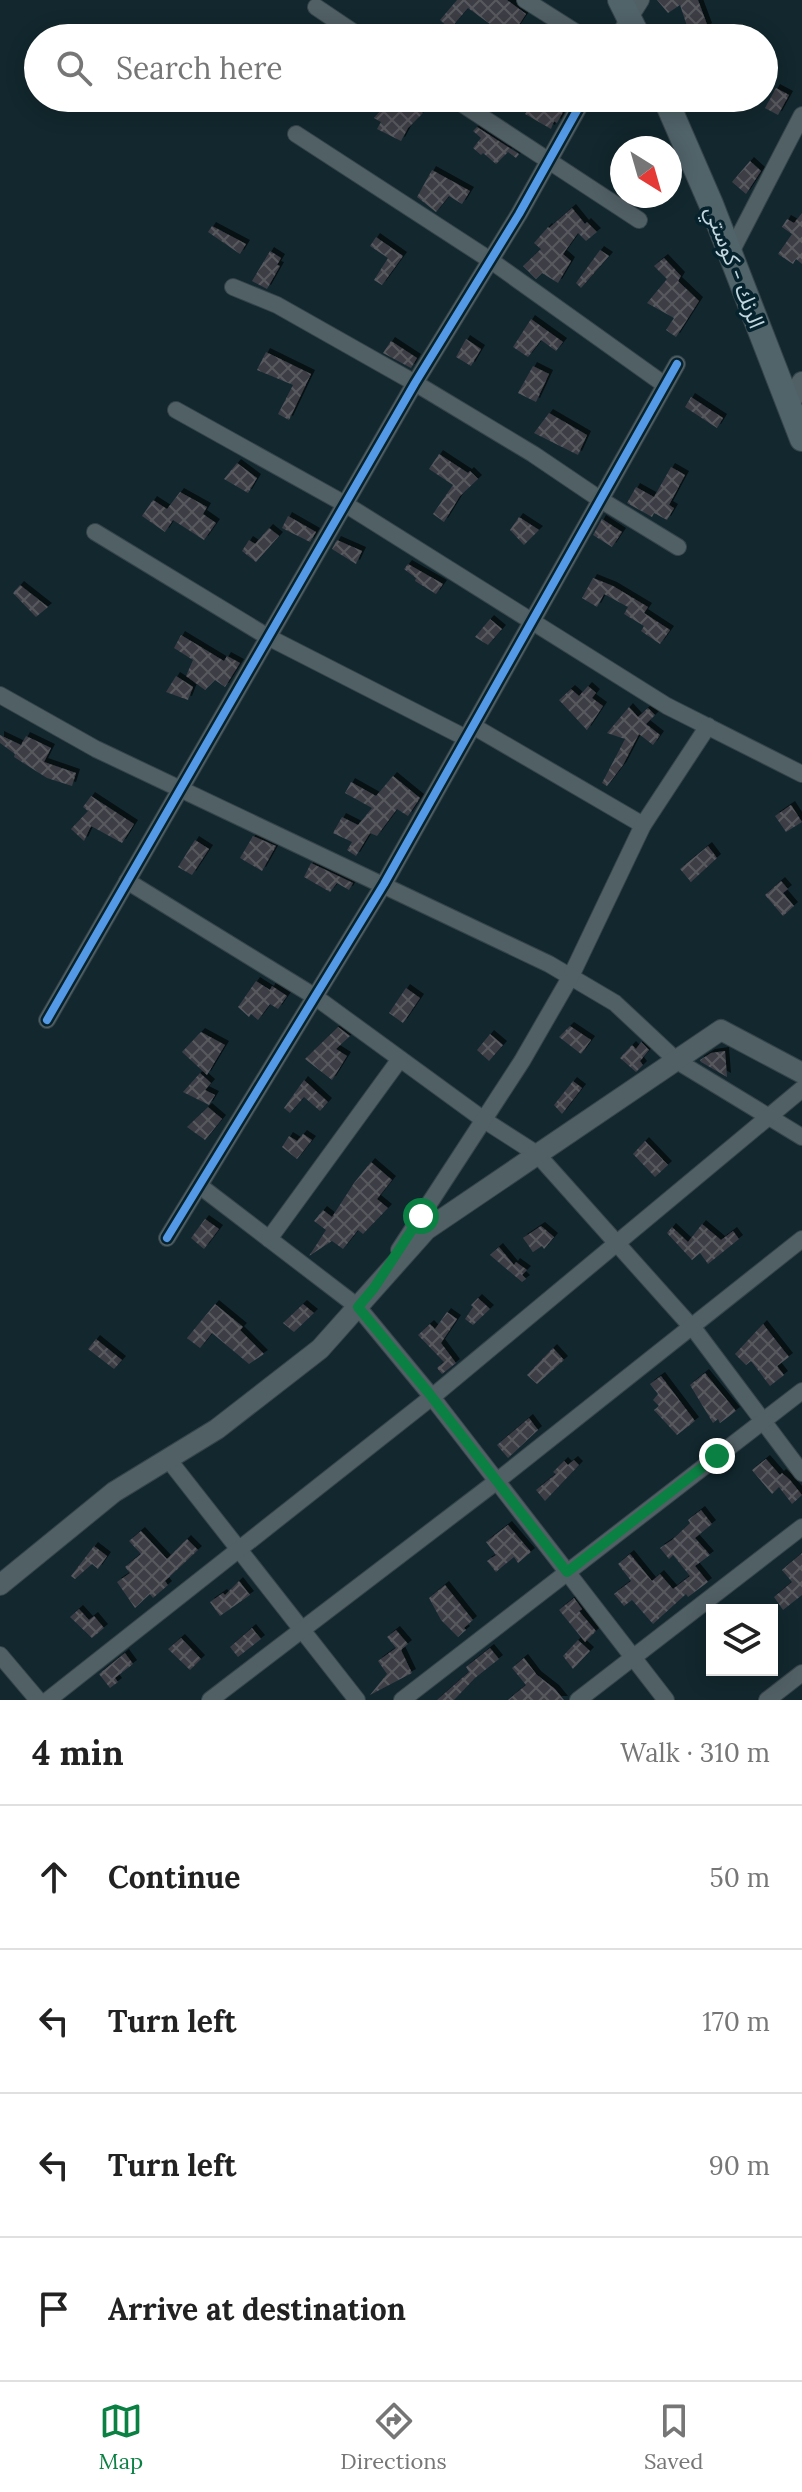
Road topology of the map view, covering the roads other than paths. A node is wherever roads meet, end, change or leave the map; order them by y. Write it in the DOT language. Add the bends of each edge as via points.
graph roads {
  1 [pos="525,0"];
  2 [pos="316,7"];
  3 [pos="341,24"];
  4 [pos="563,24"];
  5 [pos="474,112"];
  6 [pos="576,112"];
  7 [pos="671,112"];
  8 [pos="802,115"];
  9 [pos="296,134"];
  10 [pos="548,161"];
  11 [pos="639,220"];
  12 [pos="730,254"];
  13 [pos="490,260"];
  14 [pos="233,287"];
  15 [pos="677,364"];
  16 [pos="802,382"];
  17 [pos="415,383"];
  18 [pos="665,385"];
  19 [pos="789,404"];
  20 [pos="176,410"];
  21 [pos="802,439"];
  22 [pos="601,500"];
  23 [pos="345,504"];
  24 [pos="95,532"];
  25 [pos="678,547"];
  26 [pos="532,621"];
  27 [pos="268,637"];
  28 [pos="0,695"];
  29 [pos="708,726"];
  30 [pos="470,732"];
  31 [pos="802,774"];
  32 [pos="181,789"];
  33 [pos="643,825"];
  34 [pos="127,881"];
  35 [pos="384,884"];
  36 [pos="571,976"];
  37 [pos="314,996"];
  38 [pos="47,1020"];
  39 [pos="400,1059"];
  40 [pos="677,1061"];
  41 [pos="802,1073"];
  42 [pos="802,1089"];
  43 [pos="767,1118"];
  44 [pos="484,1120"];
  45 [pos="802,1137"];
  46 [pos="537,1154"];
  47 [pos="200,1186"];
  48 [pos="167,1238"];
  49 [pos="269,1239"];
  50 [pos="802,1239"];
  51 [pos="618,1242"];
  52 [pos="374,1288"];
  53 [pos="358,1307"];
  54 [pos="692,1327"];
  55 [pos="802,1391"];
  56 [pos="432,1397"];
  57 [pos="763,1421"];
  58 [pos="168,1459"];
  59 [pos="802,1473"];
  60 [pos="497,1481"];
  61 [pos="802,1527"];
  62 [pos="239,1549"];
  63 [pos="567,1572"];
  64 [pos="0,1585"];
  65 [pos="302,1630"];
  66 [pos="0,1655"];
  67 [pos="632,1656"];
  68 [pos="802,1673"];
  69 [pos="38,1700"];
  70 [pos="48,1700"];
  71 [pos="210,1700"];
  72 [pos="357,1700"];
  73 [pos="402,1700"];
  74 [pos="578,1700"];
  75 [pos="666,1700"];
  76 [pos="767,1700"];
  1 -- 4 [label="street"];
  2 -- 3 [label="street"];
  5 -- 10 [label="street"];
  6 -- 10 [label="street"];
  7 -- 12 [label="main road, الرنك - كوستي"];
  8 -- 12 [label="street"];
  9 -- 13 [label="street"];
  10 -- 11 [label="street"];
  10 -- 13 [label="street"];
  12 -- 19 [label="main road, الرنك - كوستي"];
  13 -- 17 [label="street"];
  13 -- 18 [label="street"];
  14 -- 17 [label="street" via="277,305"];
  15 -- 18 [label="street"];
  16 -- 19 [label="street"];
  17 -- 22 [label="street"];
  17 -- 23 [label="street"];
  18 -- 22 [label="street"];
  19 -- 21 [label="main road, الرنك - كوستي"];
  20 -- 23 [label="street"];
  22 -- 25 [label="street"];
  22 -- 26 [label="street"];
  23 -- 26 [label="street"];
  23 -- 27 [label="street"];
  24 -- 27 [label="street"];
  26 -- 29 [label="street"];
  26 -- 30 [label="street"];
  27 -- 30 [label="street"];
  27 -- 32 [label="street"];
  28 -- 32 [label="street"];
  29 -- 31 [label="street"];
  29 -- 33 [label="street"];
  30 -- 33 [label="street"];
  30 -- 35 [label="street"];
  32 -- 34 [label="street"];
  32 -- 35 [label="street"];
  33 -- 36 [label="street"];
  34 -- 37 [label="street"];
  34 -- 38 [label="street"];
  35 -- 36 [label="street"];
  35 -- 37 [label="street"];
  36 -- 40 [label="street" via="615,1003"];
  36 -- 44 [label="street"];
  37 -- 39 [label="street"];
  37 -- 47 [label="street"];
  39 -- 44 [label="street"];
  39 -- 49 [label="street"];
  40 -- 41 [label="street" via="721,1030"];
  40 -- 43 [label="street"];
  40 -- 46 [label="street"];
  42 -- 43 [label="street"];
  43 -- 45 [label="street"];
  43 -- 51 [label="street"];
  44 -- 46 [label="street"];
  44 -- 52 [label="street"];
  46 -- 51 [label="street"];
  46 -- 52 [label="street" via="426,1230"];
  47 -- 48 [label="street"];
  47 -- 49 [label="street"];
  49 -- 53 [label="street"];
  50 -- 54 [label="street"];
  51 -- 54 [label="street"];
  51 -- 56 [label="street"];
  52 -- 53 [label="street"];
  53 -- 56 [label="street"];
  53 -- 58 [label="street" via="320,1349 217,1429"];
  54 -- 57 [label="street"];
  54 -- 60 [label="street"];
  55 -- 57 [label="street"];
  56 -- 60 [label="street"];
  56 -- 62 [label="street"];
  57 -- 59 [label="street"];
  57 -- 63 [label="street"];
  58 -- 62 [label="street"];
  58 -- 64 [label="street" via="114,1492"];
  60 -- 63 [label="street"];
  60 -- 65 [label="street"];
  61 -- 67 [label="street"];
  62 -- 65 [label="street"];
  62 -- 70 [label="street"];
  63 -- 67 [label="street"];
  63 -- 73 [label="street"];
  65 -- 71 [label="street"];
  65 -- 72 [label="street"];
  66 -- 69 [label="street"];
  67 -- 74 [label="street"];
  67 -- 75 [label="street"];
  68 -- 76 [label="street"];
}
